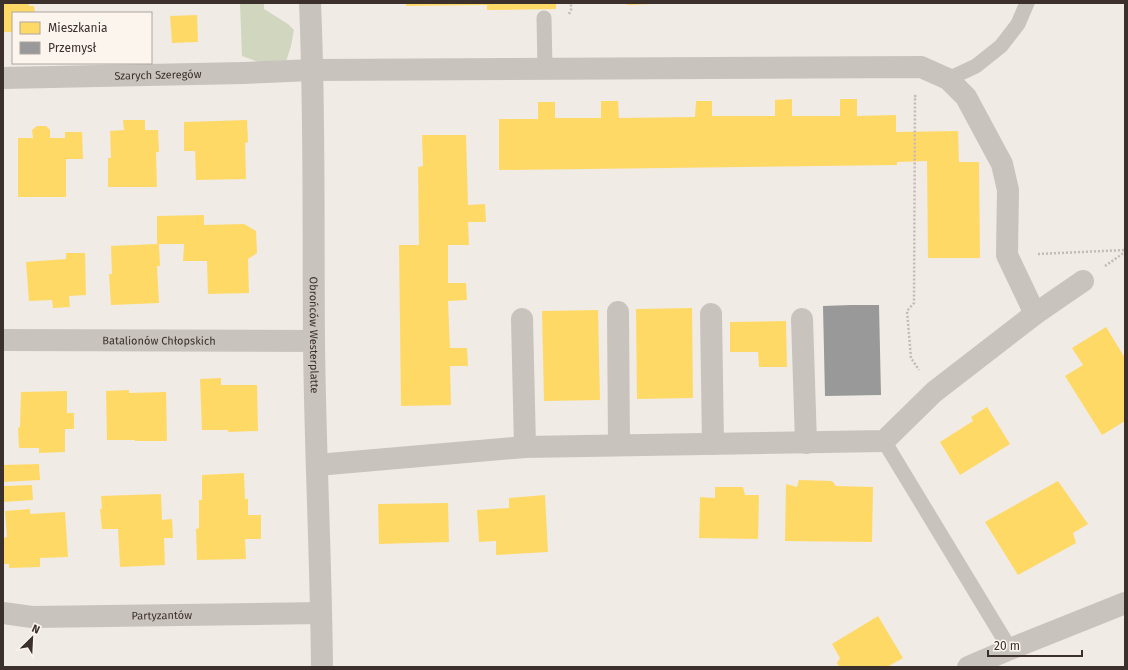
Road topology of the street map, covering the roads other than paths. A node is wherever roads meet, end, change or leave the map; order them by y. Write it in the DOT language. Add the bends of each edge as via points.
graph roads {
  1 [pos="310,3"];
  2 [pos="1027,3"];
  3 [pos="544,18"];
  4 [pos="545,69"];
  5 [pos="313,70"];
  6 [pos="3,78"];
  7 [pos="948,79"];
  8 [pos="1083,281"];
  9 [pos="618,312"];
  10 [pos="711,314"];
  11 [pos="1035,314"];
  12 [pos="802,319"];
  13 [pos="522,320"];
  14 [pos="3,340"];
  15 [pos="314,341"];
  16 [pos="884,441"];
  17 [pos="806,443"];
  18 [pos="713,444"];
  19 [pos="619,445"];
  20 [pos="525,447"];
  21 [pos="317,465"];
  22 [pos="1125,603"];
  23 [pos="3,613"];
  24 [pos="321,613"];
  25 [pos="1010,649"];
  26 [pos="322,667"];
  27 [pos="968,667"];
  1 -- 5 [label="street, Obrońców Westerplatte"];
  2 -- 7 [label="lane" via="1018,24 1001,46 976,66"];
  3 -- 4 [label="lane"];
  4 -- 5 [label="street, Szarych Szeregów"];
  4 -- 7 [label="street, Szarych Szeregów" via="921,67"];
  5 -- 6 [label="street, Szarych Szeregów"];
  5 -- 15 [label="street, Obrońców Westerplatte"];
  7 -- 11 [label="street" via="966,97 1002,164 1008,190 1007,255"];
  8 -- 11 [label="street"];
  9 -- 19 [label="street"];
  10 -- 18 [label="street"];
  11 -- 16 [label="street" via="934,392"];
  12 -- 17 [label="street"];
  13 -- 20 [label="street"];
  14 -- 15 [label="street, Batalionów Chłopskich"];
  15 -- 21 [label="street, Obrońców Westerplatte"];
  16 -- 17 [label="street"];
  16 -- 25 [label="lane"];
  17 -- 18 [label="street"];
  18 -- 19 [label="street"];
  19 -- 20 [label="street"];
  20 -- 21 [label="street"];
  21 -- 24 [label="street, Obrońców Westerplatte"];
  22 -- 25 [label="street"];
  23 -- 24 [label="street, Partyzantów" via="32,616"];
  24 -- 26 [label="street, Obrońców Westerplatte"];
  25 -- 27 [label="street"];
}
